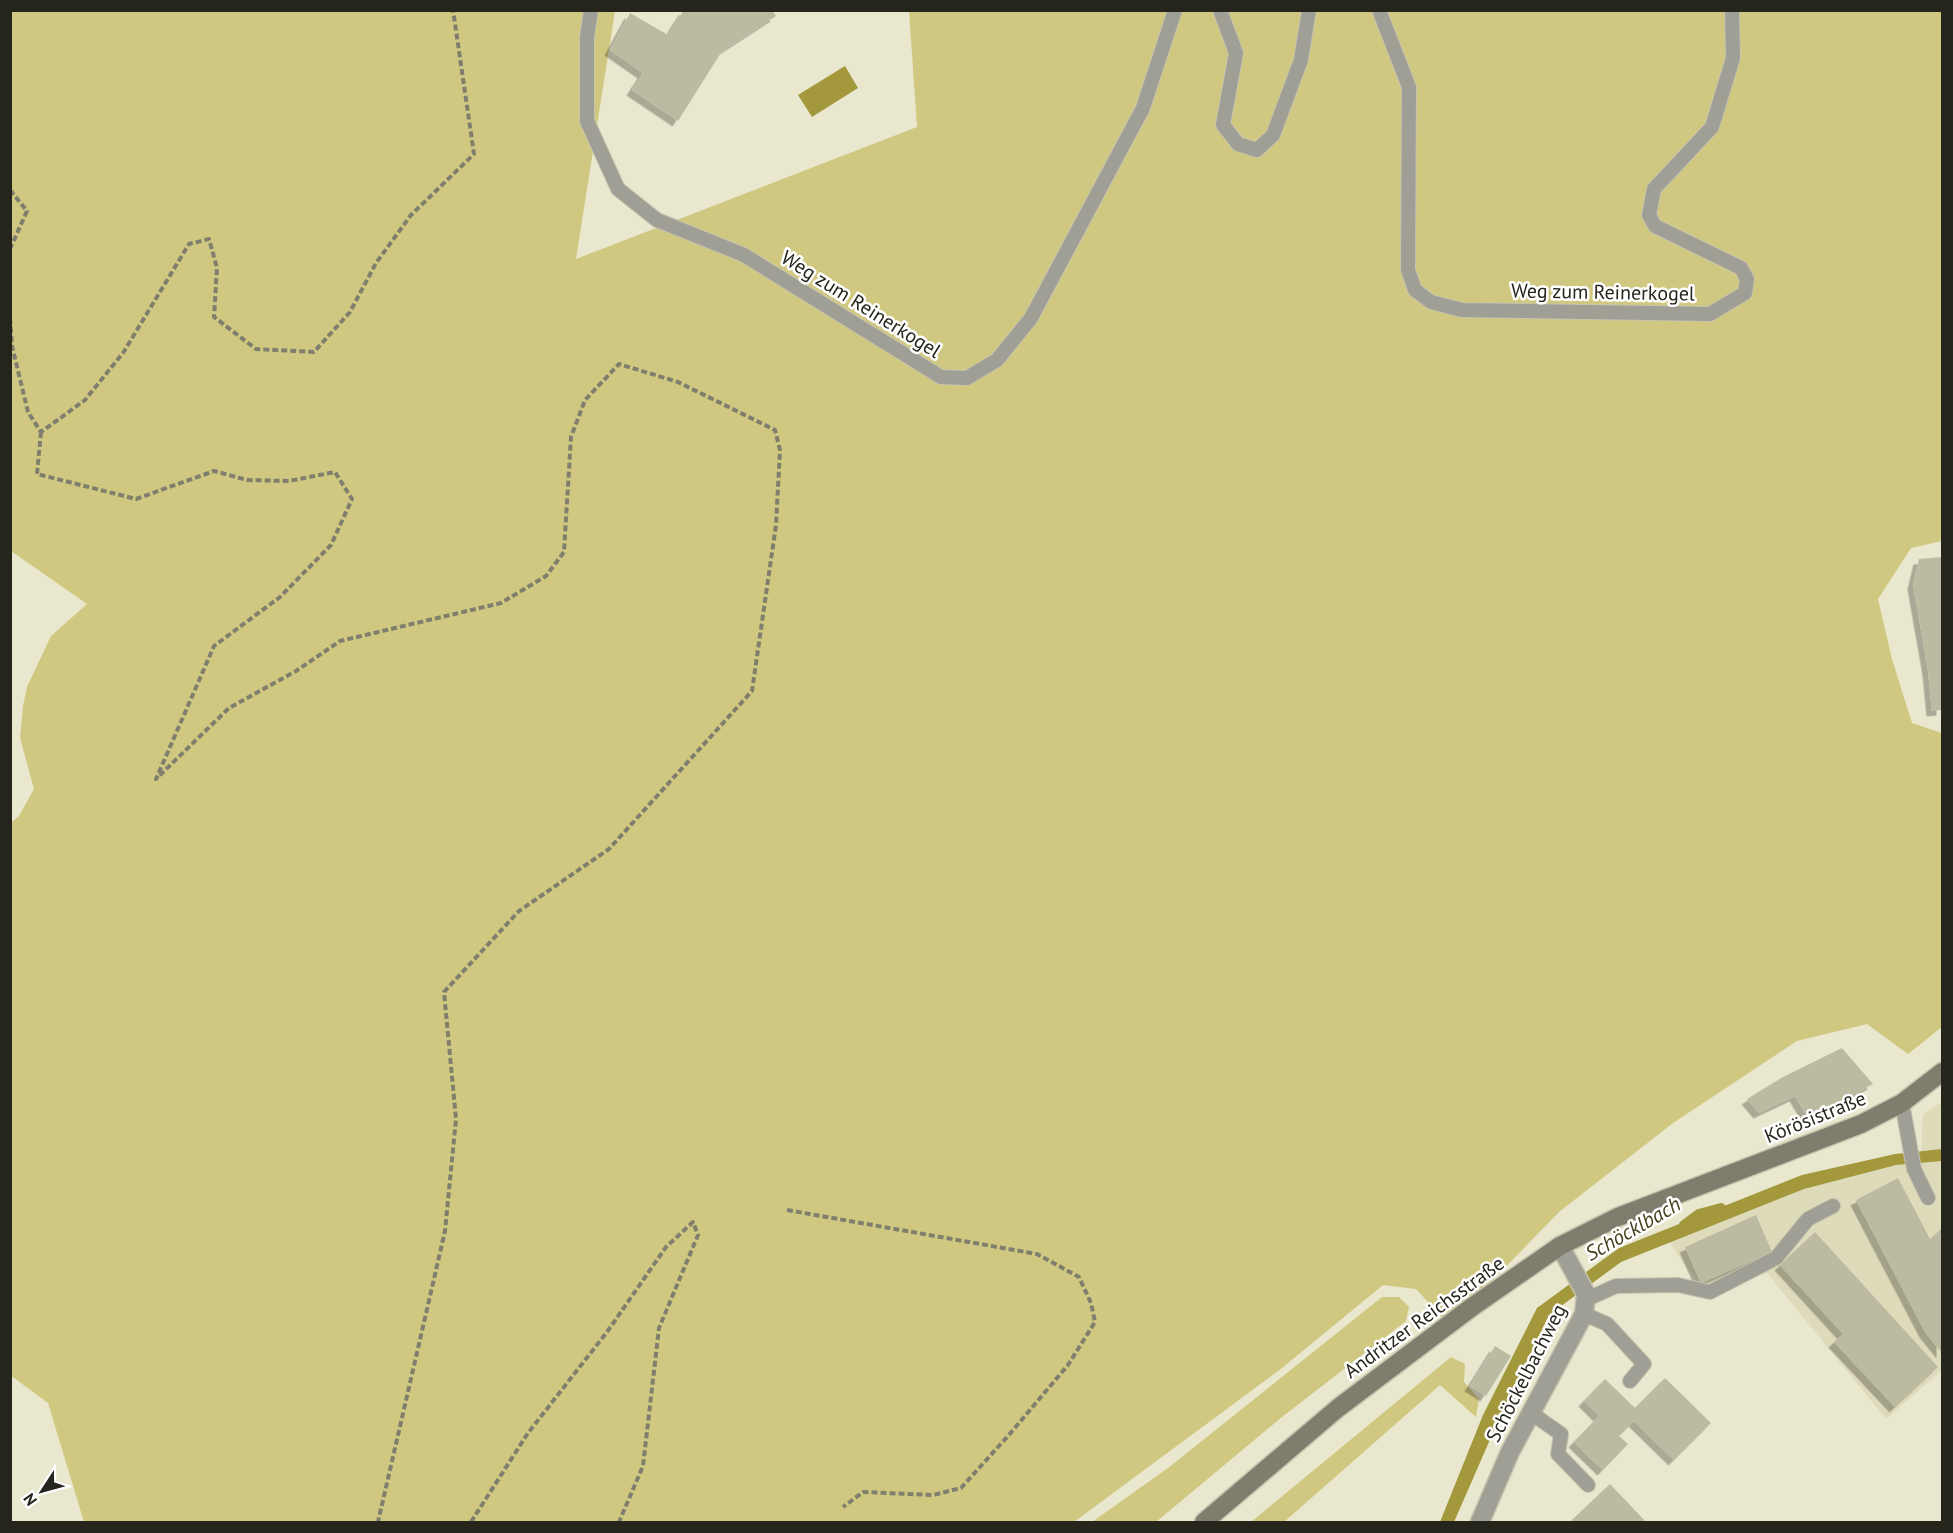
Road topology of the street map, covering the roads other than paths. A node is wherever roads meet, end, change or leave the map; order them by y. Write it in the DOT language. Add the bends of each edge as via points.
graph roads {
  1 [pos="591,10"];
  2 [pos="1175,10"];
  3 [pos="1220,10"];
  4 [pos="1309,10"];
  5 [pos="1379,10"];
  6 [pos="1732,10"];
  7 [pos="1942,1072"];
  8 [pos="1902,1103"];
  9 [pos="1695,1187"];
  10 [pos="1928,1197"];
  11 [pos="1833,1206"];
  12 [pos="1560,1246"];
  13 [pos="1585,1302"];
  14 [pos="1630,1381"];
  15 [pos="1531,1413"];
  16 [pos="1588,1485"];
  17 [pos="1204,1522"];
  18 [pos="1480,1522"];
  1 -- 2 [label="lane, Weg zum Reinerkogel" via="587,37 587,121 618,189 657,220 744,255 941,377 967,378 997,360 1031,318 1143,108"];
  3 -- 4 [label="lane" via="1236,53 1223,126 1238,144 1257,150 1273,135 1301,60"];
  5 -- 6 [label="lane, Weg zum Reinerkogel" via="1408,87 1408,270 1415,290 1431,302 1462,310 1710,314 1744,293 1747,279 1741,268 1655,226 1648,215 1654,189 1712,127 1733,58"];
  7 -- 8 [label="main road, Körösistraße"];
  8 -- 9 [label="main road, Körösistraße" via="1861,1124"];
  8 -- 10 [label="lane" via="1914,1169"];
  9 -- 12 [label="main road, Andritzer Reichsstraße" via="1618,1216"];
  11 -- 13 [label="lane" via="1808,1219 1776,1258 1710,1292 1678,1285 1616,1286"];
  12 -- 13 [label="street, Schöckelbachweg" via="1574,1270"];
  12 -- 17 [label="main road, Andritzer Reichsstraße" via="1338,1408"];
  13 -- 14 [label="lane" via="1644,1364"];
  13 -- 15 [label="street, Schöckelbachweg"];
  15 -- 16 [label="lane" via="1561,1434 1558,1454"];
  15 -- 18 [label="street, Schöckelbachweg"];
}
